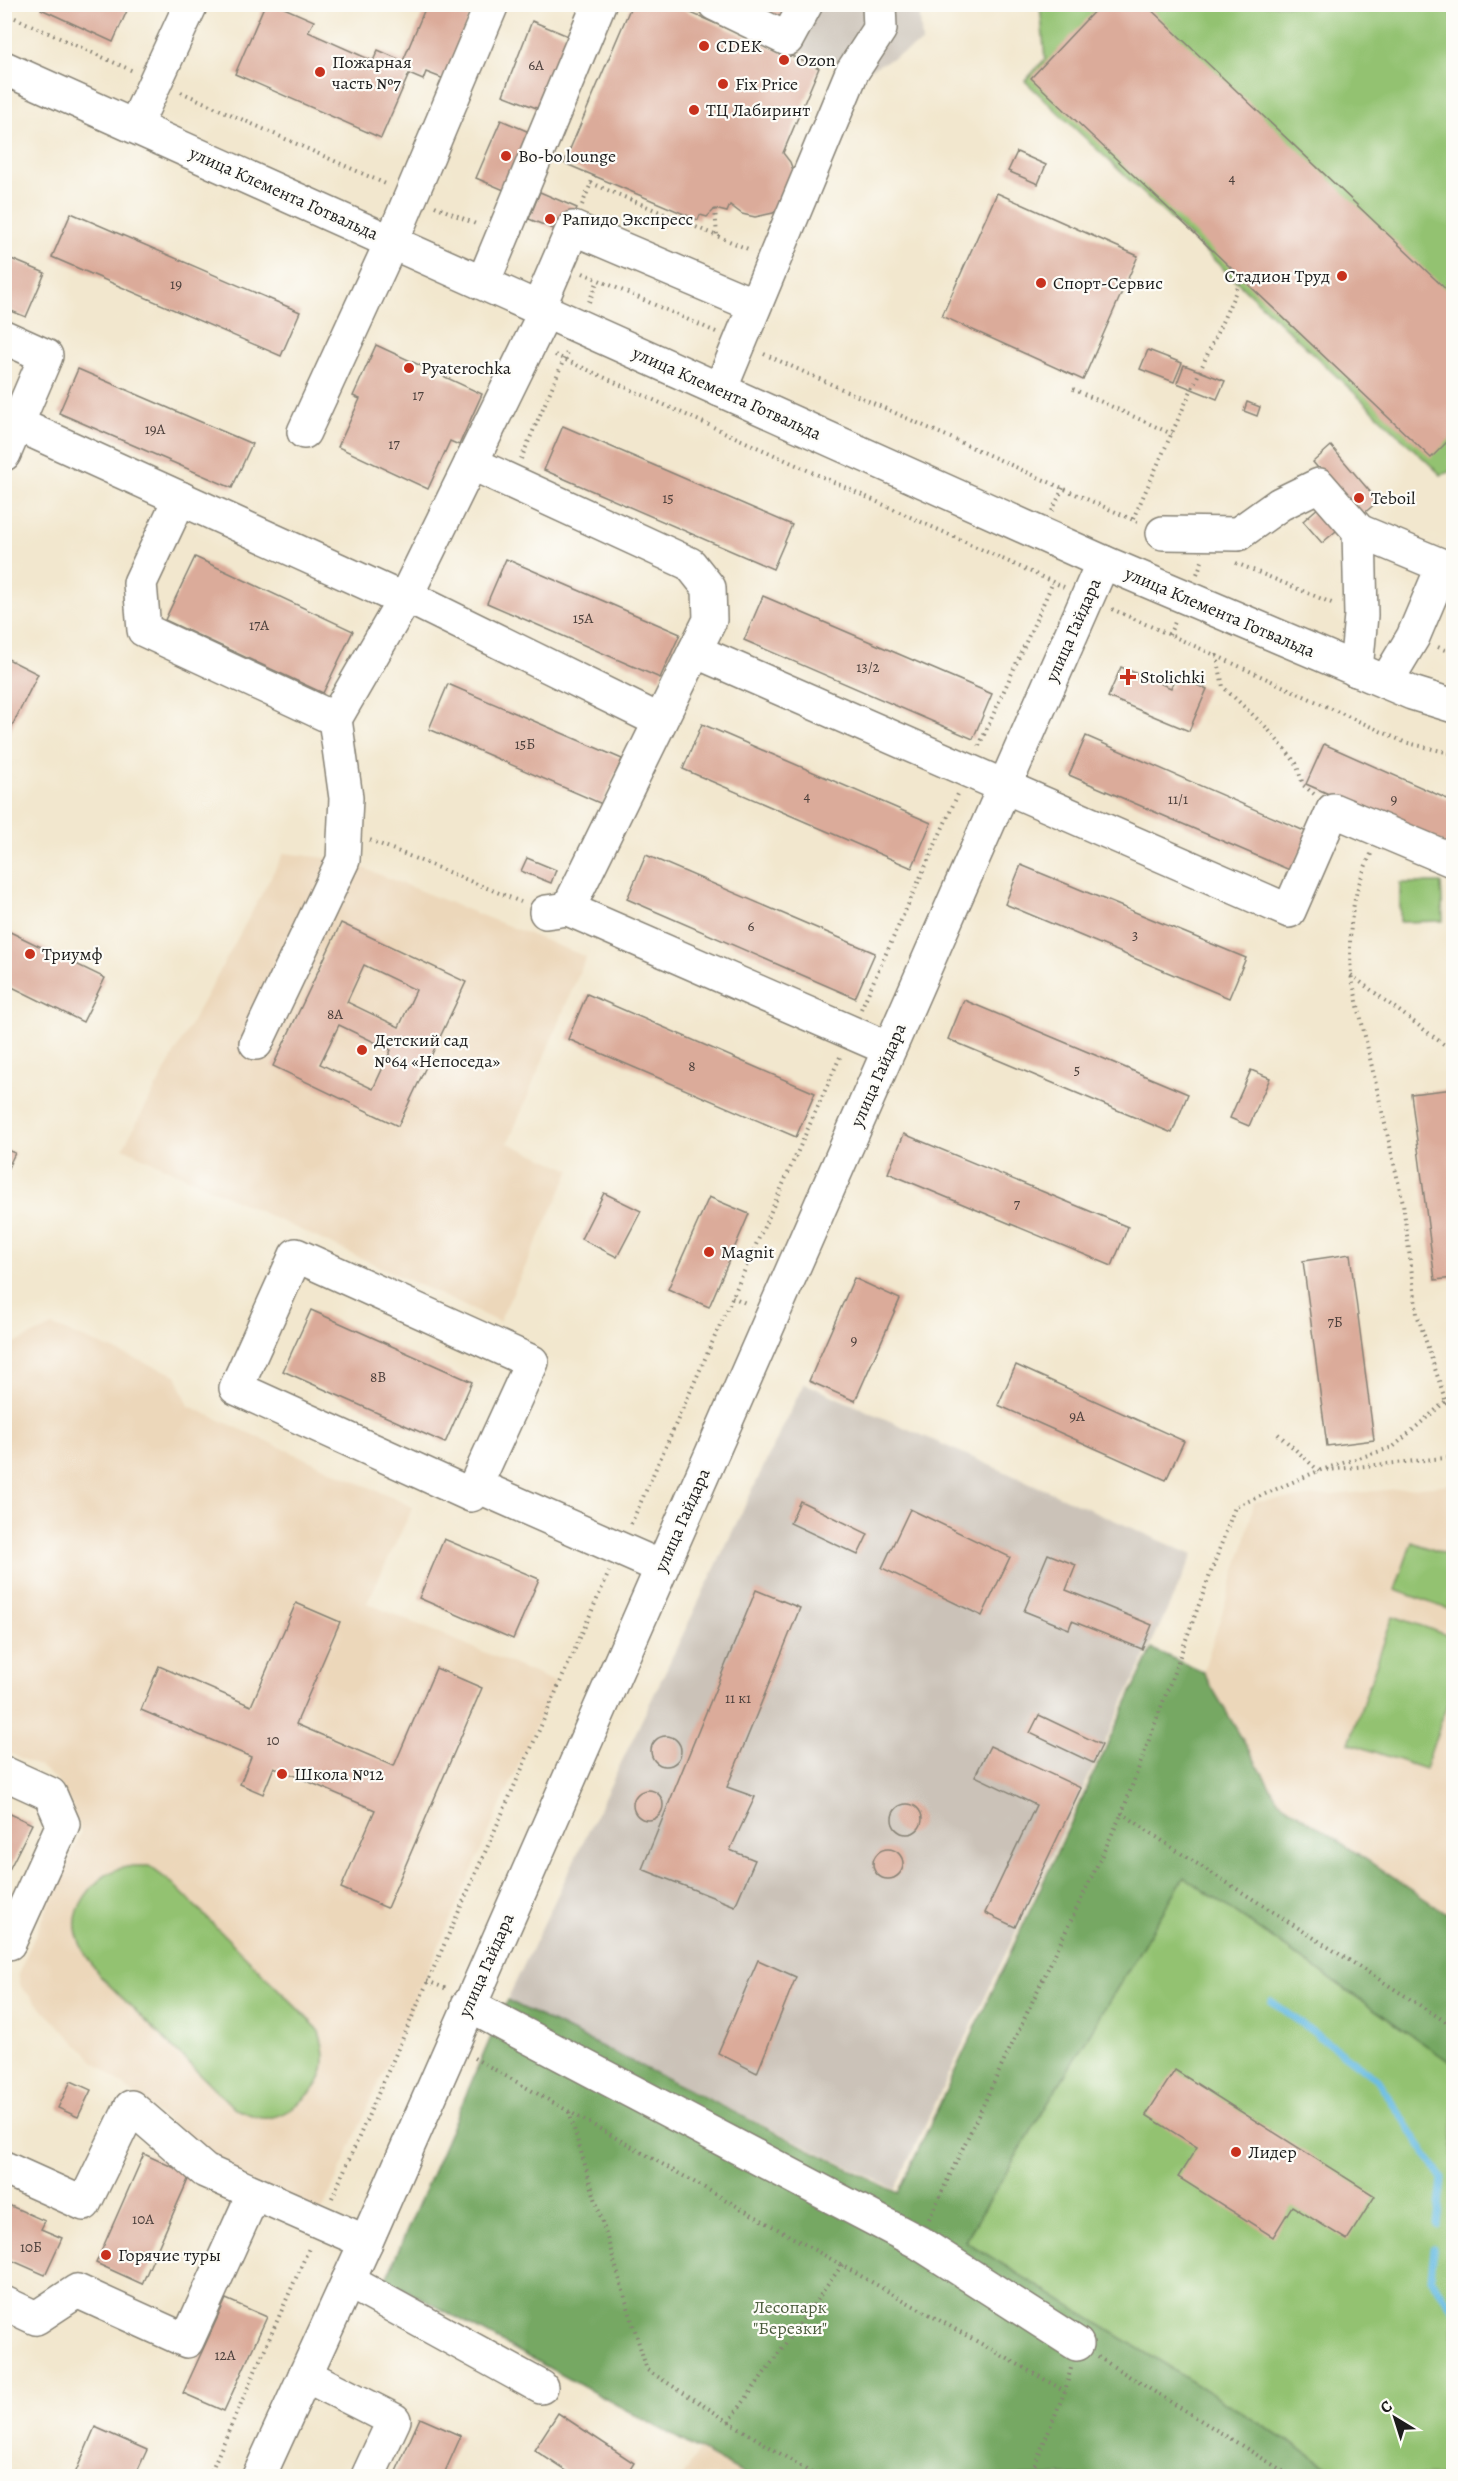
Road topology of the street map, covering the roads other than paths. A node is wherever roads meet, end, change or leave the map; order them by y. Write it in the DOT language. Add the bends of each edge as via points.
graph roads {
  1 [pos="191,4"];
  2 [pos="492,4"];
  3 [pos="599,4"];
  4 [pos="806,4"];
  5 [pos="879,4"];
  6 [pos="719,5"];
  7 [pos="4,68"];
  8 [pos="135,126"];
  9 [pos="392,241"];
  10 [pos="483,283"];
  11 [pos="754,305"];
  12 [pos="541,310"];
  13 [pos="4,337"];
  14 [pos="720,390"];
  15 [pos="17,424"];
  16 [pos="304,432"];
  17 [pos="4,454"];
  18 [pos="471,463"];
  19 [pos="180,498"];
  20 [pos="1359,531"];
  21 [pos="1163,533"];
  22 [pos="1103,562"];
  23 [pos="405,598"];
  24 [pos="695,651"];
  25 [pos="1356,670"];
  26 [pos="1386,682"];
  27 [pos="1454,706"];
  28 [pos="335,719"];
  29 [pos="660,721"];
  30 [pos="1004,787"];
  31 [pos="1454,861"];
  32 [pos="256,1043"];
  33 [pos="889,1049"];
  34 [pos="475,1485"];
  35 [pos="661,1567"];
  36 [pos="4,1773"];
  37 [pos="4,1943"];
  38 [pos="468,2005"];
  39 [pos="4,2168"];
  40 [pos="254,2193"];
  41 [pos="366,2242"];
  42 [pos="348,2281"];
  43 [pos="4,2303"];
  44 [pos="1077,2344"];
  45 [pos="305,2376"];
  46 [pos="541,2387"];
  47 [pos="259,2476"];
  48 [pos="368,2476"];
  1 -- 8 [label="street"];
  2 -- 9 [label="street"];
  3 -- 10 [label="street"];
  4 -- 6 [label="street" via="787,39"];
  5 -- 11 [label="street" via="880,29 852,72 777,235"];
  7 -- 8 [label="street, улица Клемента Готвальда"];
  8 -- 9 [label="street, улица Клемента Готвальда"];
  9 -- 10 [label="street, улица Клемента Готвальда"];
  9 -- 16 [label="street"];
  10 -- 12 [label="street, улица Клемента Готвальда"];
  11 -- 12 [label="street" via="573,228"];
  11 -- 14 [label="street"];
  12 -- 14 [label="street, улица Клемента Готвальда"];
  12 -- 18 [label="street" via="530,343"];
  13 -- 15 [label="street" via="46,356"];
  14 -- 22 [label="street, улица Клемента Готвальда"];
  15 -- 17 [label="street"];
  15 -- 19 [label="street"];
  18 -- 23 [label="street"];
  18 -- 24 [label="street" via="690,564 709,588 710,620"];
  19 -- 23 [label="street"];
  19 -- 28 [label="street" via="140,583 144,630"];
  20 -- 21 [label="street" via="1319,485 1280,504 1238,534"];
  20 -- 25 [label="street" via="1361,615"];
  20 -- 26 [label="street" via="1443,566 1413,637"];
  22 -- 25 [label="street, улица Клемента Готвальда"];
  22 -- 30 [label="street, улица Гайдара"];
  23 -- 28 [label="street"];
  23 -- 29 [label="street"];
  24 -- 29 [label="street"];
  24 -- 30 [label="street"];
  25 -- 26 [label="street, улица Клемента Готвальда"];
  26 -- 27 [label="street, улица Клемента Готвальда"];
  28 -- 32 [label="street" via="346,798 343,860"];
  29 -- 33 [label="street" via="557,911"];
  30 -- 31 [label="street" via="1289,911 1333,810"];
  30 -- 33 [label="street, улица Гайдара"];
  33 -- 35 [label="street, улица Гайдара"];
  34 -- 34 [label="street" via="532,1362 297,1255 236,1388 471,1495"];
  34 -- 35 [label="street"];
  35 -- 38 [label="street, улица Гайдара"];
  36 -- 37 [label="street" via="50,1794 63,1824 9,1943"];
  38 -- 41 [label="street, улица Гайдара"];
  38 -- 44 [label="street" via="918,2242"];
  39 -- 40 [label="street" via="84,2204 132,2107 205,2171"];
  40 -- 41 [label="street"];
  40 -- 43 [label="street" via="187,2341 77,2290 36,2318"];
  41 -- 42 [label="street, улица Гайдара"];
  42 -- 45 [label="street, улица Гайдара"];
  42 -- 46 [label="street"];
  45 -- 47 [label="street, улица Гайдара"];
  45 -- 48 [label="street" via="394,2420"];
}
